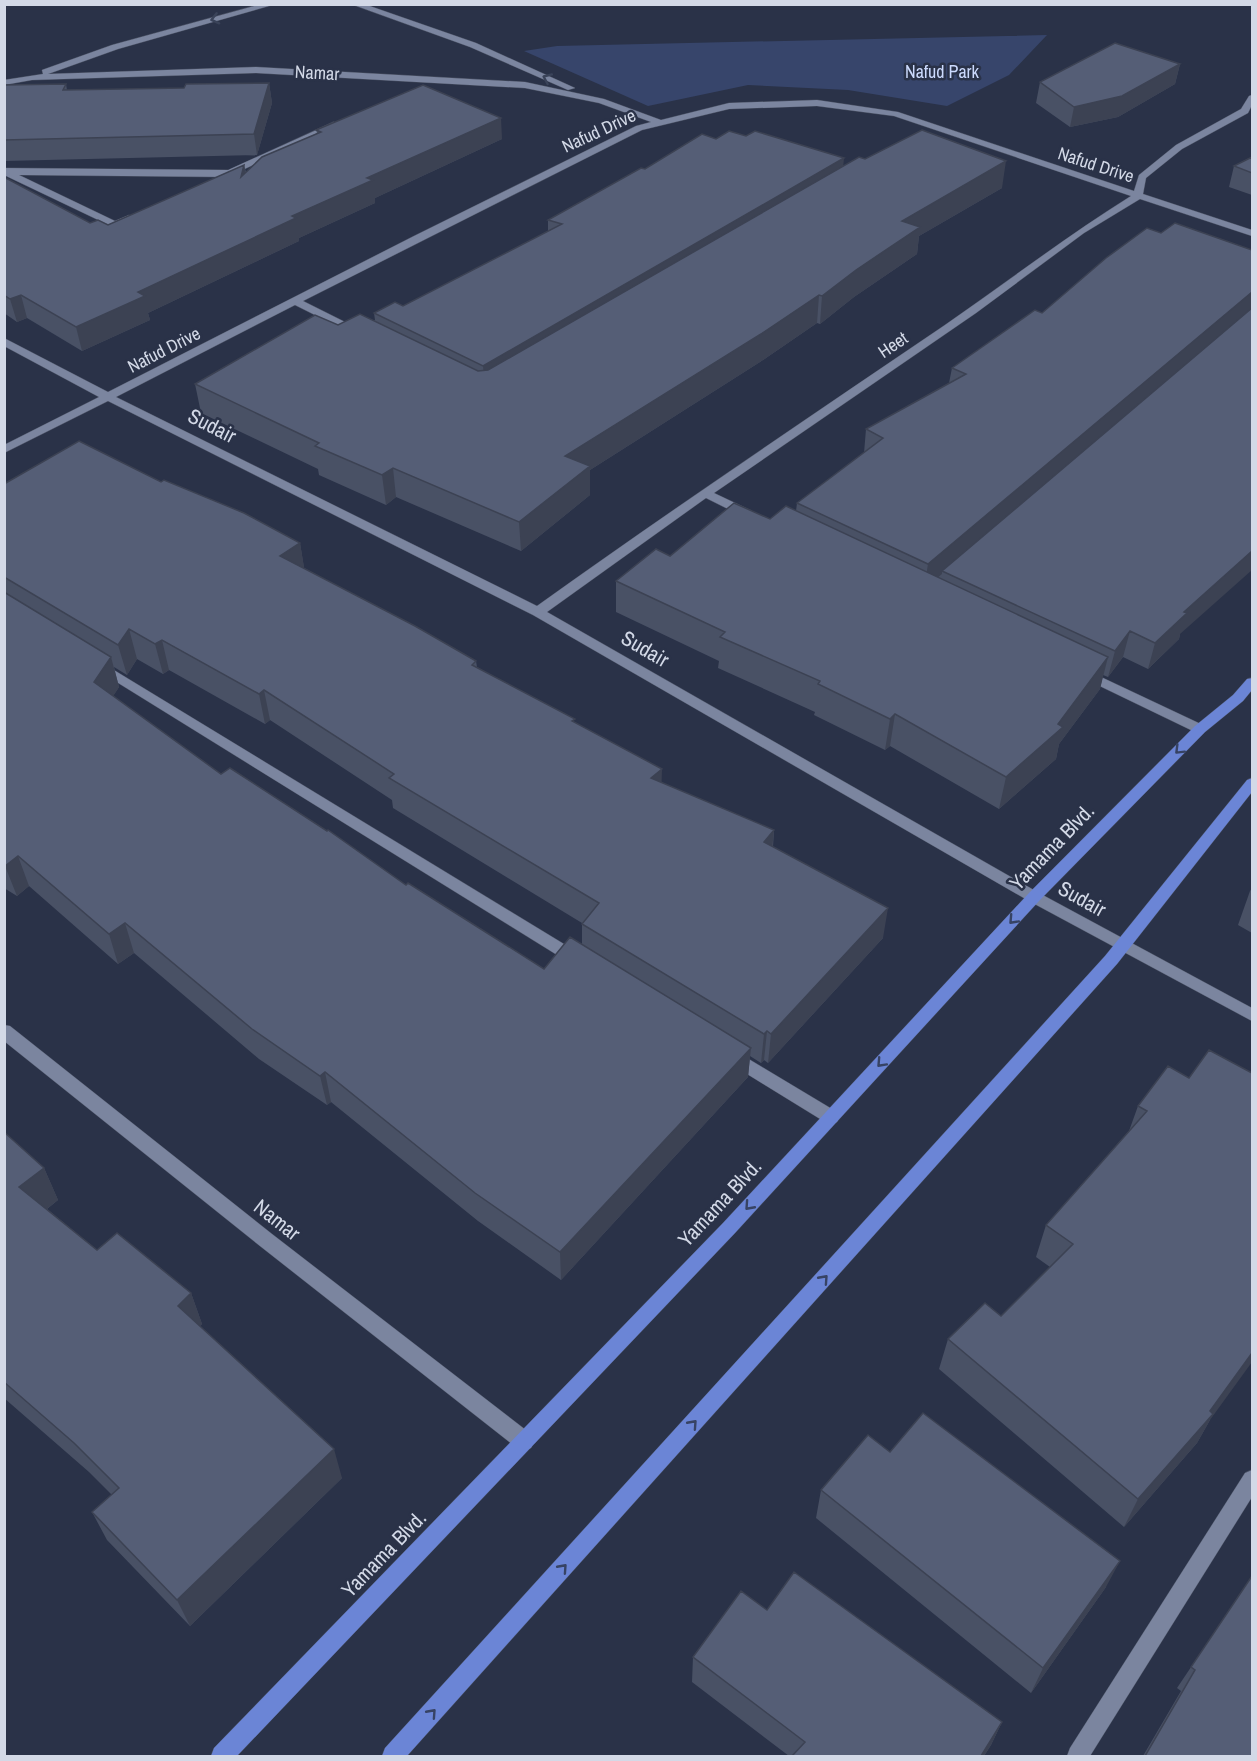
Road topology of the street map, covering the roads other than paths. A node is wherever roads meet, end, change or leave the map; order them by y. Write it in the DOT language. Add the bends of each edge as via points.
graph roads {
  1 [pos="272,4"];
  2 [pos="355,4"];
  3 [pos="32,77"];
  4 [pos="433,81"];
  5 [pos="4,83"];
  6 [pos="411,90"];
  7 [pos="1252,98"];
  8 [pos="601,101"];
  9 [pos="346,120"];
  10 [pos="662,123"];
  11 [pos="939,129"];
  12 [pos="928,135"];
  13 [pos="5,172"];
  14 [pos="228,173"];
  15 [pos="207,183"];
  16 [pos="1138,196"];
  17 [pos="136,215"];
  18 [pos="1252,233"];
  19 [pos="295,301"];
  20 [pos="367,338"];
  21 [pos="4,340"];
  22 [pos="109,397"];
  23 [pos="4,450"];
  24 [pos="705,493"];
  25 [pos="757,518"];
  26 [pos="538,612"];
  27 [pos="86,657"];
  28 [pos="1073,668"];
  29 [pos="1252,682"];
  30 [pos="1200,729"];
  31 [pos="1252,783"];
  32 [pos="1034,897"];
  33 [pos="1122,946"];
  34 [pos="586,966"];
  35 [pos="1252,1015"];
  36 [pos="4,1031"];
  37 [pos="719,1047"];
  38 [pos="831,1117"];
  39 [pos="524,1441"];
  40 [pos="1252,1480"];
  41 [pos="222,1756"];
  42 [pos="393,1756"];
  43 [pos="1078,1756"];
  1 -- 3 [label="street, Namar, one-way" via="115,47"];
  8 -- 2 [label="street, Namar, one-way" via="472,45"];
  3 -- 4 [label="street, Namar" via="256,70"];
  3 -- 5 [label="street, Namar"];
  4 -- 6 [label="street"];
  4 -- 8 [label="street, Namar" via="525,85"];
  7 -- 16 [label="street" via="1245,111 1179,147 1142,177"];
  8 -- 10 [label="street, Namar"];
  9 -- 14 [label="street"];
  10 -- 11 [label="street, Nafud Drive" via="729,106 817,103 895,114"];
  10 -- 19 [label="street, Nafud Drive" via="639,128"];
  11 -- 12 [label="street"];
  11 -- 16 [label="street, Nafud Drive"];
  13 -- 14 [label="street"];
  13 -- 17 [label="street" via="115,225"];
  14 -- 15 [label="street"];
  16 -- 18 [label="street, Nafud Drive"];
  16 -- 24 [label="street, Heet" via="1081,231 972,311"];
  19 -- 20 [label="street"];
  19 -- 22 [label="street, Nafud Drive"];
  21 -- 22 [label="street, Sudair"];
  22 -- 23 [label="street, Nafud Drive"];
  22 -- 26 [label="street, Sudair"];
  24 -- 25 [label="street"];
  24 -- 26 [label="street, Heet"];
  26 -- 32 [label="street, Sudair"];
  27 -- 34 [label="street"];
  28 -- 30 [label="street"];
  29 -- 30 [label="main road, Yamama Blvd." via="1239,698"];
  30 -- 32 [label="main road, Yamama Blvd., one-way"];
  31 -- 33 [label="main road"];
  32 -- 33 [label="street, Sudair"];
  32 -- 38 [label="main road, Yamama Blvd., one-way"];
  33 -- 35 [label="street, Sudair"];
  42 -- 33 [label="main road, one-way"];
  36 -- 39 [label="street, Namar"];
  37 -- 38 [label="street"];
  38 -- 39 [label="main road, Yamama Blvd., one-way"];
  39 -- 41 [label="main road, Yamama Blvd."];
  40 -- 43 [label="street"];
}
